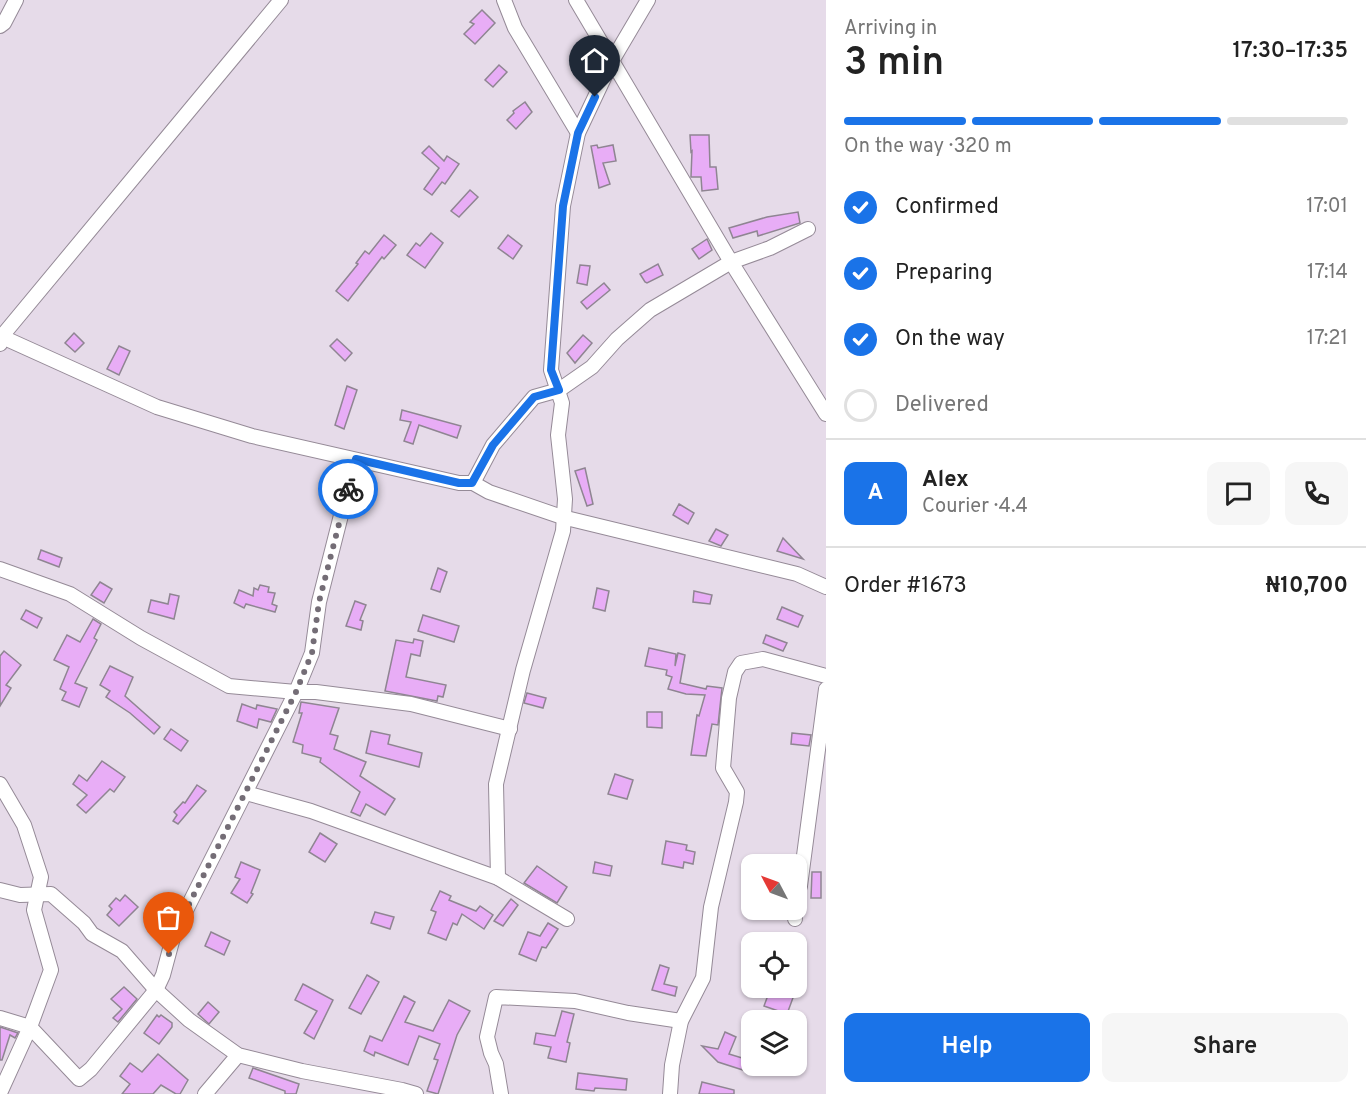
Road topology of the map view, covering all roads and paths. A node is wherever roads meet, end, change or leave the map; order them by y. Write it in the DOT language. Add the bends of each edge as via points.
graph roads {
  1 [pos="16,0"];
  2 [pos="281,0"];
  3 [pos="504,0"];
  4 [pos="576,0"];
  5 [pos="648,0"];
  6 [pos="0,26"];
  7 [pos="612,61"];
  8 [pos="578,133"];
  9 [pos="808,229"];
  10 [pos="731,262"];
  11 [pos="1,339"];
  12 [pos="559,390"];
  13 [pos="826,414"];
  14 [pos="356,459"];
  15 [pos="472,483"];
  16 [pos="562,517"];
  17 [pos="0,569"];
  18 [pos="826,587"];
  19 [pos="826,676"];
  20 [pos="826,689"];
  21 [pos="296,692"];
  22 [pos="510,729"];
  23 [pos="0,784"];
  24 [pos="246,793"];
  25 [pos="804,854"];
  26 [pos="498,878"];
  27 [pos="0,890"];
  28 [pos="38,894"];
  29 [pos="567,919"];
  30 [pos="156,990"];
  31 [pos="0,1018"];
  32 [pos="681,1021"];
  33 [pos="30,1027"];
  34 [pos="238,1055"];
  35 [pos="0,1093"];
  36 [pos="205,1094"];
  37 [pos="416,1094"];
  38 [pos="501,1094"];
  39 [pos="670,1094"];
  1 -- 6 [label="street"];
  2 -- 11 [label="street"];
  3 -- 8 [label="street" via="515,28"];
  4 -- 7 [label="street"];
  5 -- 7 [label="street"];
  7 -- 8 [label="street"];
  7 -- 10 [label="street"];
  8 -- 12 [label="street" via="563,206 551,370"];
  9 -- 10 [label="street"];
  10 -- 12 [label="street" via="650,310 592,367"];
  10 -- 13 [label="street"];
  11 -- 14 [label="street" via="158,407 252,436"];
  12 -- 15 [label="street" via="534,397 493,445"];
  12 -- 16 [label="street" via="562,403 558,435 565,499"];
  14 -- 15 [label="street"];
  14 -- 21 [label="street" via="319,602 312,653"];
  15 -- 16 [label="street"];
  16 -- 18 [label="street" via="797,574"];
  16 -- 22 [label="street" via="563,531"];
  17 -- 21 [label="street" via="70,594 229,686"];
  19 -- 32 [label="street" via="763,659 741,663 735,672 723,768 737,792 736,802 711,907 703,978"];
  20 -- 25 [label="street"];
  21 -- 22 [label="street" via="411,704"];
  21 -- 24 [label="street"];
  22 -- 26 [label="street" via="496,784"];
  23 -- 28 [label="street" via="24,825 41,877"];
  24 -- 26 [label="street" via="311,811"];
  24 -- 30 [label="street" via="174,934"];
  26 -- 29 [label="street"];
  27 -- 28 [label="street"];
  28 -- 30 [label="street" via="51,894 92,934 122,951"];
  28 -- 33 [label="street" via="34,910 51,970"];
  30 -- 33 [label="street" via="79,1079"];
  30 -- 34 [label="street" via="189,1020"];
  31 -- 33 [label="street"];
  32 -- 38 [label="street" via="575,1001 496,997 487,1037"];
  32 -- 39 [label="street"];
  33 -- 35 [label="street"];
  34 -- 36 [label="street"];
  34 -- 37 [label="street"];
}
